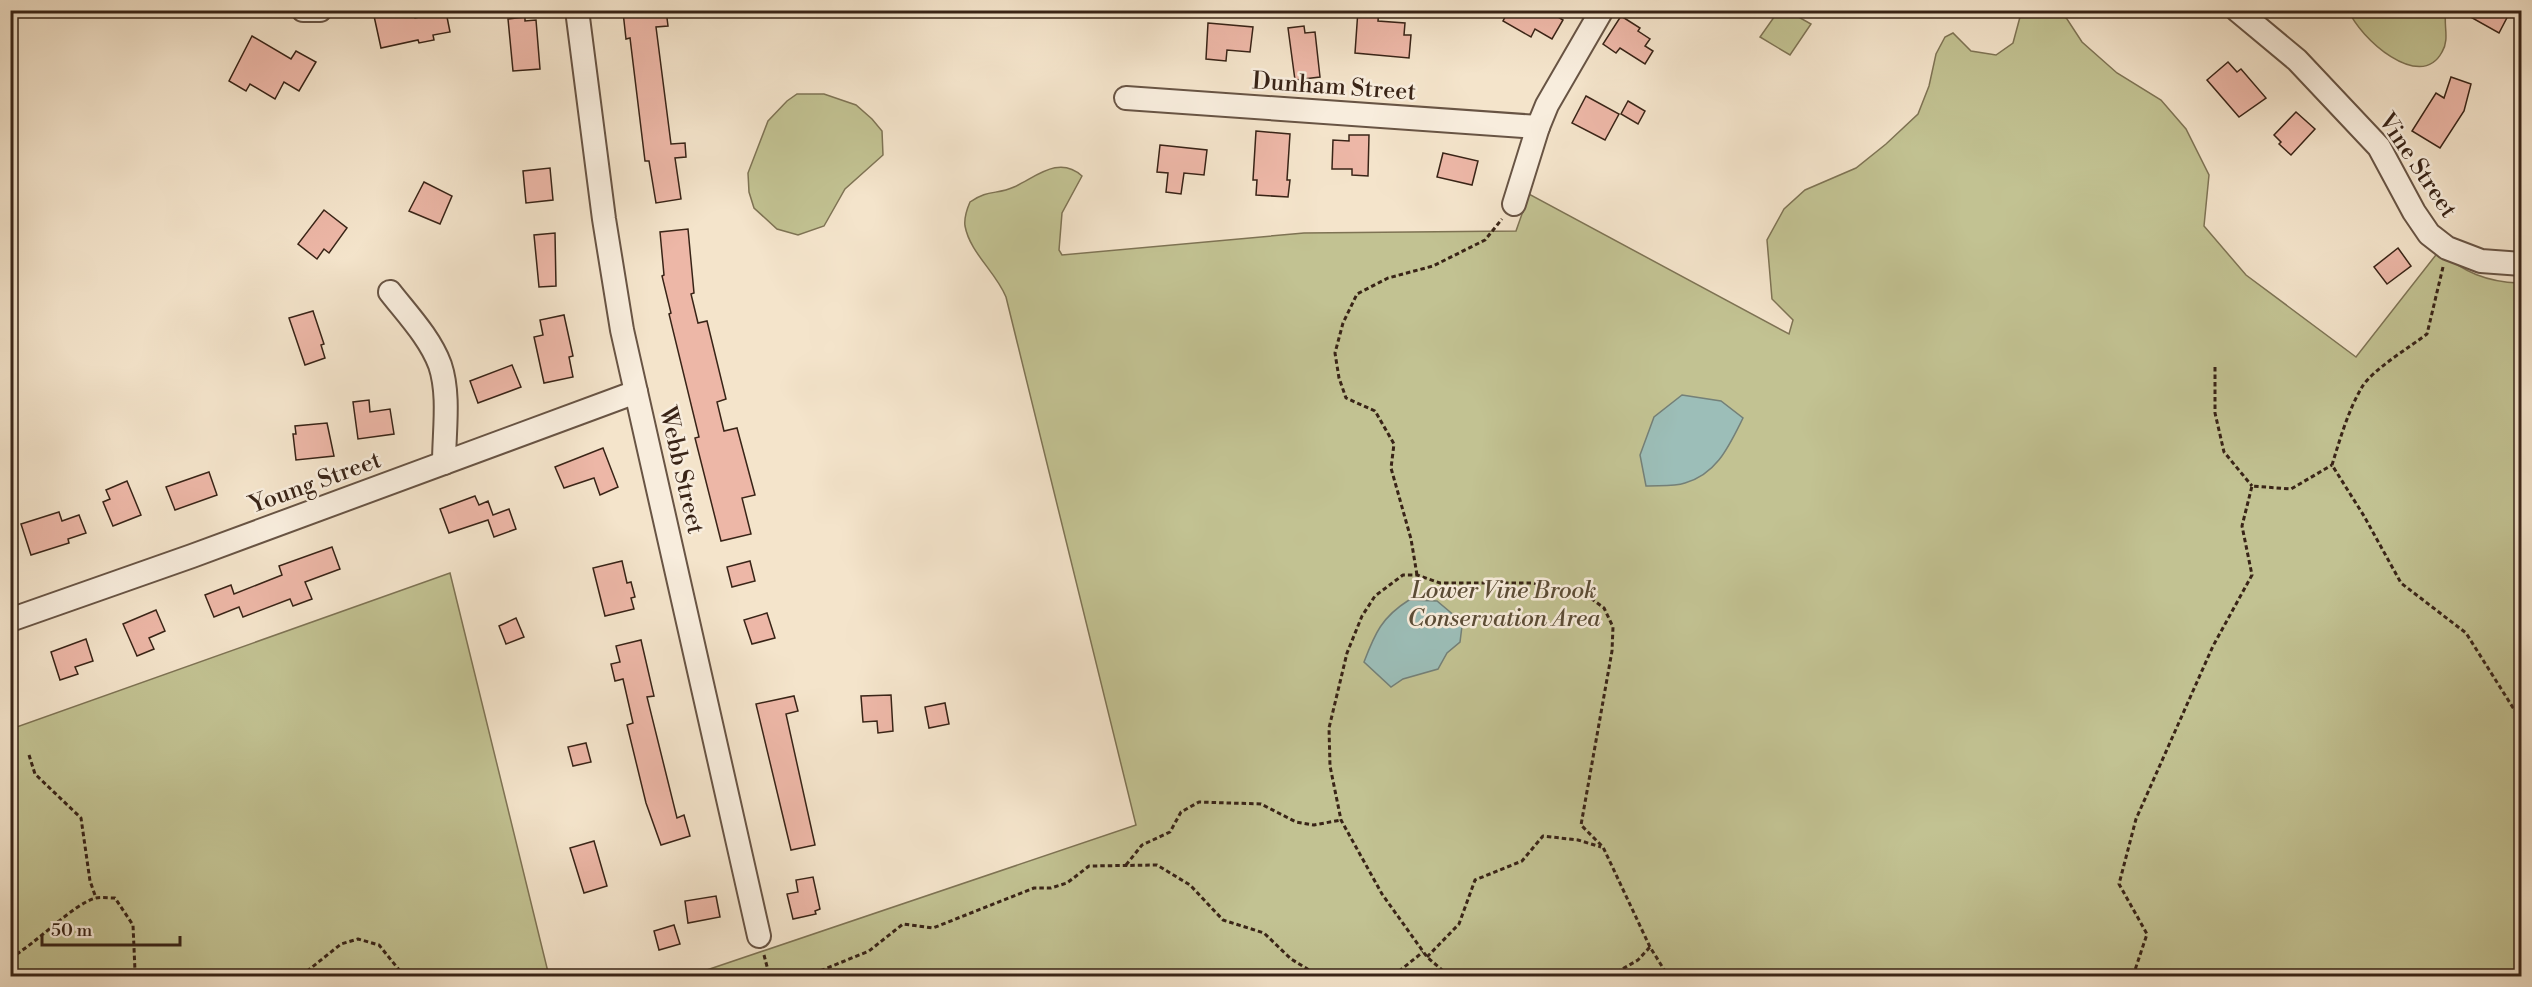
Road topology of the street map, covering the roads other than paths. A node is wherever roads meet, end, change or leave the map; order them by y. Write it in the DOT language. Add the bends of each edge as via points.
graph roads {
  1 [pos="303,10"];
  2 [pos="320,10"];
  3 [pos="577,10"];
  4 [pos="1602,10"];
  5 [pos="2237,10"];
  6 [pos="1126,99"];
  7 [pos="1538,127"];
  8 [pos="1514,204"];
  9 [pos="2522,264"];
  10 [pos="390,292"];
  11 [pos="636,392"];
  12 [pos="444,463"];
  13 [pos="10,620"];
  14 [pos="759,936"];
  1 -- 2 [label="street"];
  3 -- 11 [label="street, Webb Street" via="604,219"];
  4 -- 7 [label="street"];
  5 -- 9 [label="street, Vine Street" via="2297,60 2379,147 2429,234 2447,248 2481,261"];
  6 -- 7 [label="street, Dunham Street"];
  7 -- 8 [label="street"];
  10 -- 12 [label="street" via="428,341 440,366"];
  11 -- 12 [label="street, Young Street"];
  11 -- 14 [label="street, Webb Street"];
  12 -- 13 [label="street, Young Street"];
}
